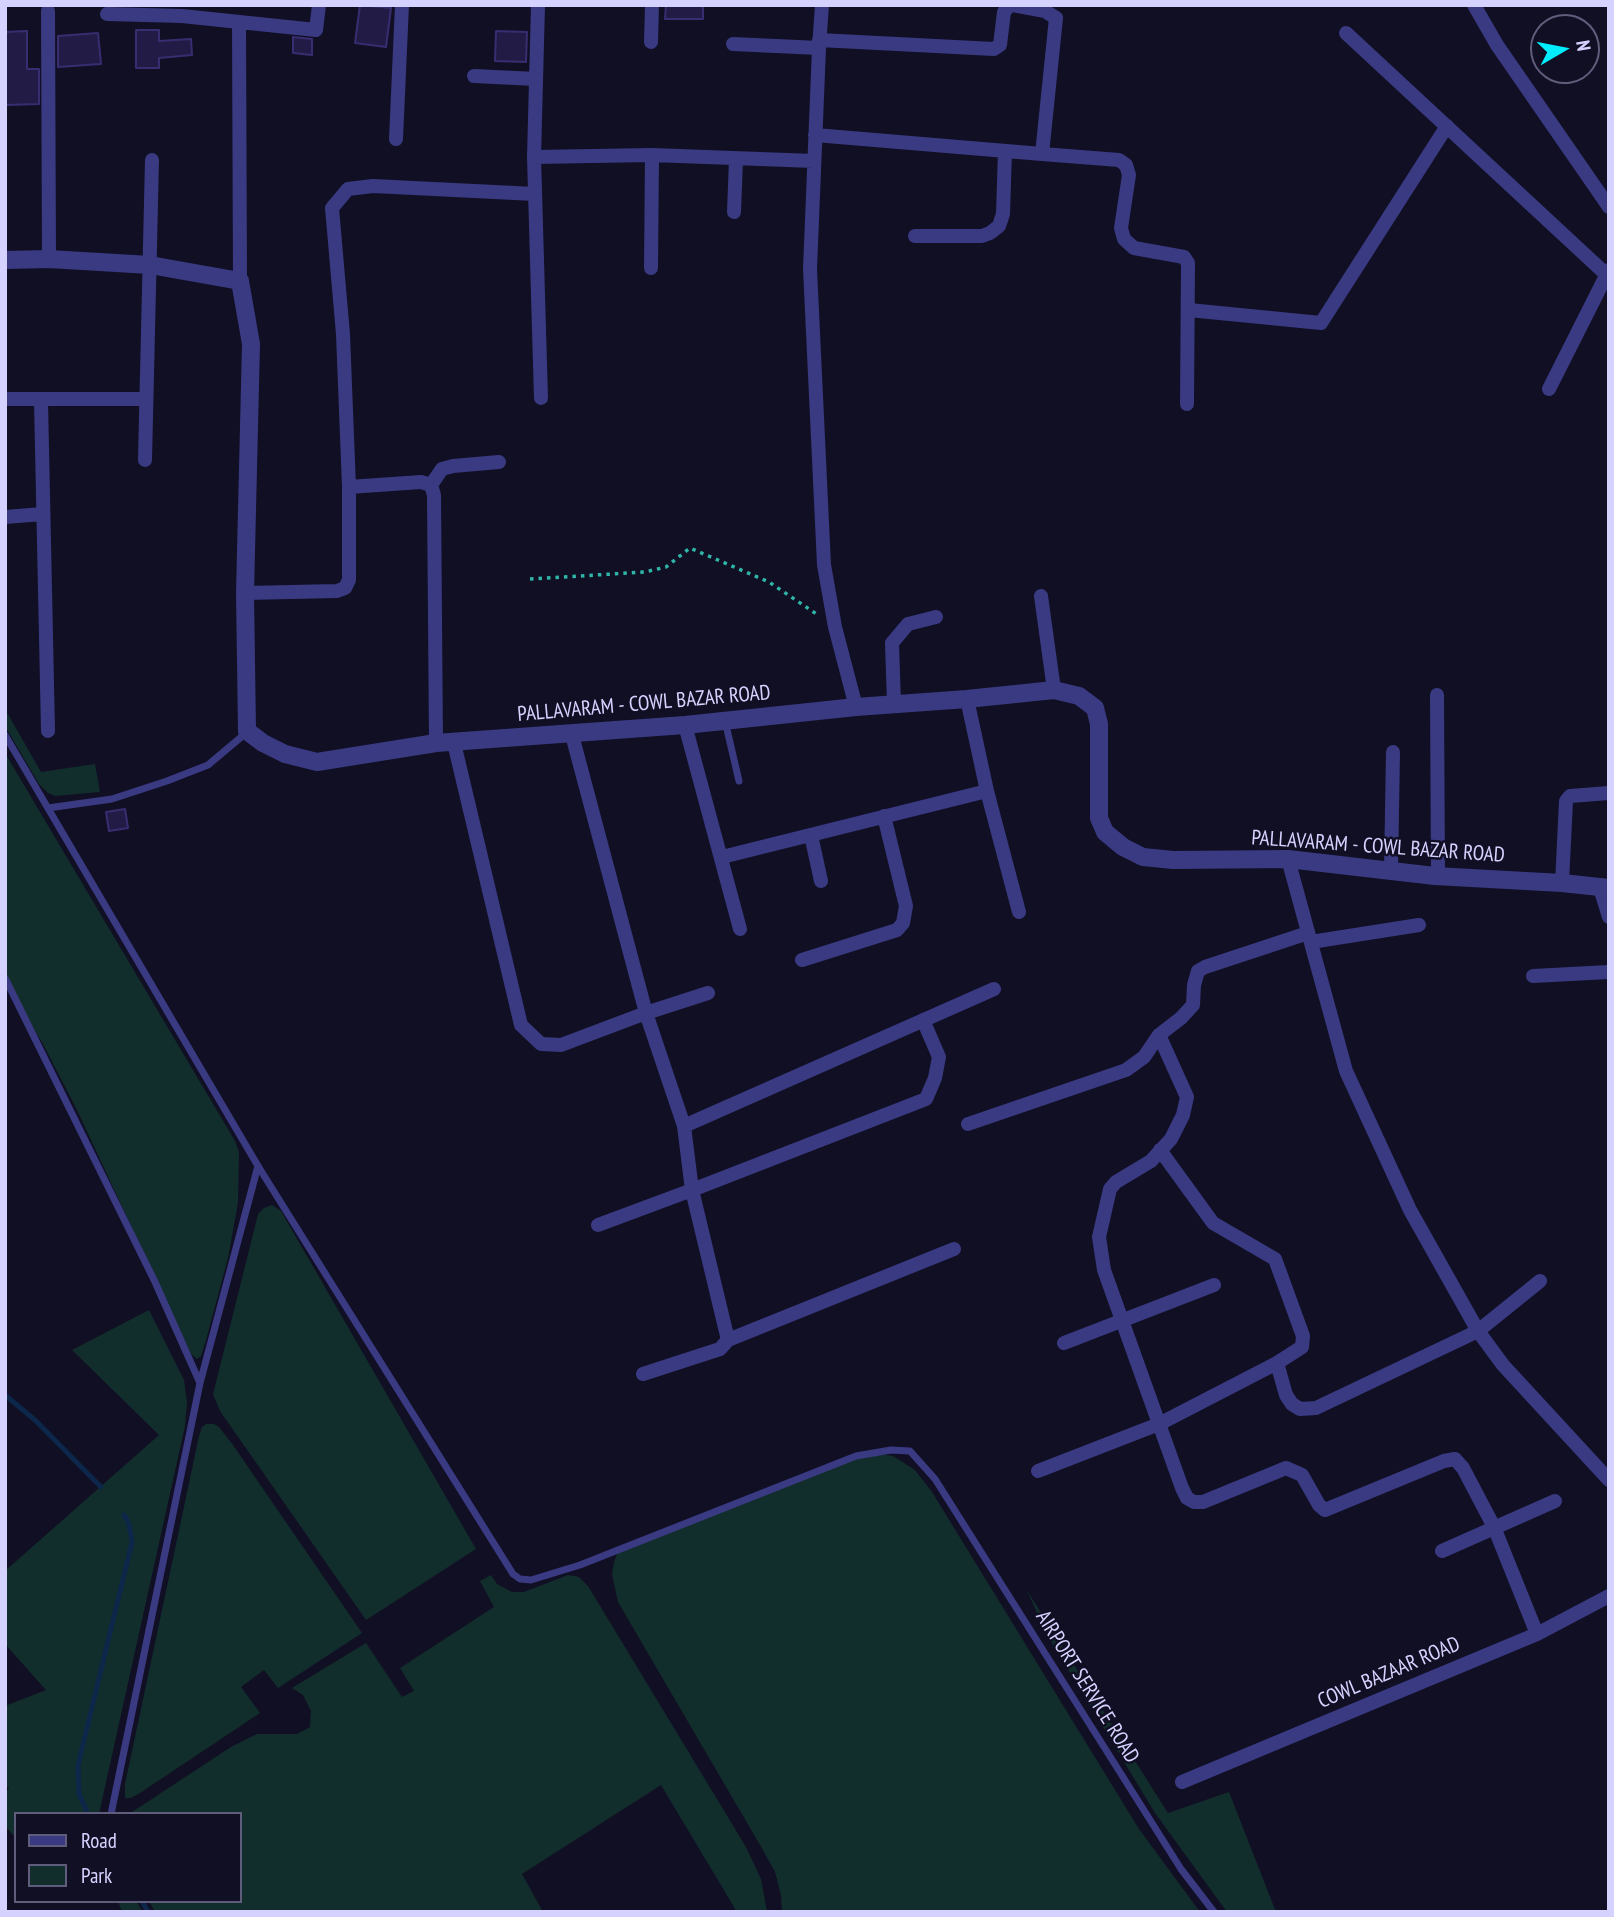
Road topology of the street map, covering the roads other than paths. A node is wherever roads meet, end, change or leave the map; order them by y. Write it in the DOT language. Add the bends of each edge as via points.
graph roads {
  1 [pos="319,5"];
  2 [pos="402,5"];
  3 [pos="538,5"];
  4 [pos="652,5"];
  5 [pos="822,5"];
  6 [pos="1474,5"];
  7 [pos="1008,6"];
  8 [pos="48,10"];
  9 [pos="183,11"];
  10 [pos="107,14"];
  11 [pos="239,23"];
  12 [pos="1346,33"];
  13 [pos="651,42"];
  14 [pos="733,44"];
  15 [pos="819,44"];
  16 [pos="474,76"];
  17 [pos="536,79"];
  18 [pos="1447,126"];
  19 [pos="815,135"];
  20 [pos="396,139"];
  21 [pos="1005,150"];
  22 [pos="1042,154"];
  23 [pos="652,155"];
  24 [pos="534,157"];
  25 [pos="736,159"];
  26 [pos="152,160"];
  27 [pos="814,161"];
  28 [pos="535,194"];
  29 [pos="1609,207"];
  30 [pos="734,212"];
  31 [pos="915,236"];
  32 [pos="49,259"];
  33 [pos="5,260"];
  34 [pos="149,265"];
  35 [pos="650,268"];
  36 [pos="1608,273"];
  37 [pos="240,281"];
  38 [pos="1189,310"];
  39 [pos="1549,389"];
  40 [pos="541,398"];
  41 [pos="146,399"];
  42 [pos="5,400"];
  43 [pos="41,401"];
  44 [pos="1187,404"];
  45 [pos="145,460"];
  46 [pos="499,462"];
  47 [pos="431,485"];
  48 [pos="349,487"];
  49 [pos="43,514"];
  50 [pos="5,517"];
  51 [pos="245,593"];
  52 [pos="1041,596"];
  53 [pos="936,617"];
  54 [pos="1054,690"];
  55 [pos="1437,695"];
  56 [pos="967,699"];
  57 [pos="894,704"];
  58 [pos="856,707"];
  59 [pos="725,721"];
  60 [pos="685,725"];
  61 [pos="48,731"];
  62 [pos="247,731"];
  63 [pos="5,735"];
  64 [pos="572,735"];
  65 [pos="445,743"];
  66 [pos="1393,752"];
  67 [pos="739,781"];
  68 [pos="987,791"];
  69 [pos="1609,793"];
  70 [pos="48,808"];
  71 [pos="884,816"];
  72 [pos="811,835"];
  73 [pos="722,857"];
  74 [pos="1288,859"];
  75 [pos="1391,870"];
  76 [pos="1438,876"];
  77 [pos="821,881"];
  78 [pos="1562,883"];
  79 [pos="1604,888"];
  80 [pos="1019,912"];
  81 [pos="1609,917"];
  82 [pos="1419,925"];
  83 [pos="740,929"];
  84 [pos="1310,938"];
  85 [pos="803,960"];
  86 [pos="1609,972"];
  87 [pos="1533,976"];
  88 [pos="5,978"];
  89 [pos="994,989"];
  90 [pos="708,993"];
  91 [pos="646,1013"];
  92 [pos="923,1020"];
  93 [pos="1159,1035"];
  94 [pos="968,1124"];
  95 [pos="684,1126"];
  96 [pos="1160,1150"];
  97 [pos="258,1166"];
  98 [pos="692,1190"];
  99 [pos="598,1225"];
  100 [pos="954,1249"];
  101 [pos="1540,1281"];
  102 [pos="1214,1285"];
  103 [pos="1122,1321"];
  104 [pos="1478,1331"];
  105 [pos="728,1340"];
  106 [pos="1064,1343"];
  107 [pos="1277,1363"];
  108 [pos="643,1374"];
  109 [pos="200,1383"];
  110 [pos="1159,1423"];
  111 [pos="1038,1471"];
  112 [pos="1609,1480"];
  113 [pos="1555,1501"];
  114 [pos="1494,1527"];
  115 [pos="1442,1551"];
  116 [pos="1609,1596"];
  117 [pos="1537,1634"];
  118 [pos="1182,1782"];
  119 [pos="111,1812"];
  120 [pos="1214,1912"];
  1 -- 11 [label="street" via="316,30"];
  2 -- 20 [label="street"];
  3 -- 17 [label="street"];
  4 -- 13 [label="street"];
  5 -- 15 [label="street"];
  6 -- 29 [label="street"];
  7 -- 15 [label="street" via="1000,45 994,49"];
  7 -- 22 [label="street" via="1045,11 1056,18"];
  8 -- 32 [label="street"];
  9 -- 10 [label="street"];
  9 -- 11 [label="street"];
  11 -- 37 [label="street"];
  12 -- 18 [label="street"];
  14 -- 15 [label="street"];
  15 -- 19 [label="street"];
  16 -- 17 [label="street"];
  17 -- 24 [label="street"];
  18 -- 36 [label="street"];
  18 -- 38 [label="street" via="1321,323"];
  19 -- 21 [label="street"];
  19 -- 27 [label="street"];
  21 -- 22 [label="street"];
  21 -- 31 [label="street" via="999,226 982,236"];
  22 -- 38 [label="street" via="1119,160 1126,165 1124,239 1134,248 1184,257 1190,273"];
  23 -- 24 [label="street"];
  23 -- 25 [label="street"];
  23 -- 35 [label="street"];
  24 -- 28 [label="street"];
  25 -- 27 [label="street"];
  25 -- 30 [label="street"];
  26 -- 34 [label="street"];
  27 -- 58 [label="street" via="810,269 824,565"];
  28 -- 40 [label="street"];
  28 -- 48 [label="street" via="373,186 348,189 332,208"];
  32 -- 33 [label="street"];
  32 -- 34 [label="street"];
  34 -- 37 [label="street"];
  34 -- 41 [label="street"];
  36 -- 39 [label="street"];
  37 -- 51 [label="street" via="251,344"];
  38 -- 44 [label="street"];
  41 -- 43 [label="street"];
  41 -- 45 [label="street"];
  42 -- 43 [label="street"];
  43 -- 49 [label="street"];
  46 -- 47 [label="street" via="442,469"];
  47 -- 48 [label="street"];
  47 -- 65 [label="street"];
  48 -- 51 [label="street" via="349,580 345,588"];
  49 -- 50 [label="street"];
  49 -- 61 [label="street"];
  51 -- 62 [label="street"];
  52 -- 54 [label="street"];
  53 -- 57 [label="street" via="908,624 892,643"];
  54 -- 56 [label="street, PALLAVARAM - COWL BAZAR ROAD"];
  54 -- 74 [label="street, PALLAVARAM - COWL BAZAR ROAD" via="1079,696 1095,708 1099,818 1105,832 1123,847 1143,857 1173,860"];
  55 -- 76 [label="street"];
  56 -- 57 [label="street, PALLAVARAM - COWL BAZAR ROAD"];
  56 -- 68 [label="street"];
  57 -- 58 [label="street, PALLAVARAM - COWL BAZAR ROAD"];
  58 -- 59 [label="street, PALLAVARAM - COWL BAZAR ROAD"];
  59 -- 60 [label="street, PALLAVARAM - COWL BAZAR ROAD"];
  59 -- 67 [label="lane"];
  60 -- 64 [label="street, PALLAVARAM - COWL BAZAR ROAD"];
  60 -- 73 [label="street"];
  62 -- 65 [label="street, PALLAVARAM - COWL BAZAR ROAD" via="285,754 317,762"];
  62 -- 70 [label="lane" via="208,765 167,781 122,797"];
  63 -- 70 [label="lane"];
  64 -- 65 [label="street, PALLAVARAM - COWL BAZAR ROAD"];
  64 -- 91 [label="street"];
  65 -- 91 [label="street" via="520,1025 541,1044 561,1045"];
  66 -- 75 [label="street"];
  68 -- 71 [label="street"];
  68 -- 80 [label="street"];
  69 -- 78 [label="street" via="1570,796 1566,801"];
  70 -- 97 [label="lane"];
  71 -- 72 [label="street"];
  71 -- 85 [label="street" via="906,906 903,923 897,930"];
  72 -- 73 [label="street"];
  72 -- 77 [label="street"];
  73 -- 83 [label="street"];
  74 -- 75 [label="street, PALLAVARAM - COWL BAZAR ROAD"];
  74 -- 84 [label="street"];
  75 -- 76 [label="street, PALLAVARAM - COWL BAZAR ROAD"];
  76 -- 78 [label="street, PALLAVARAM - COWL BAZAR ROAD"];
  78 -- 79 [label="street, PALLAVARAM - COWL BAZAR ROAD"];
  79 -- 81 [label="street"];
  82 -- 84 [label="street"];
  84 -- 93 [label="street" via="1198,971 1193,1005"];
  84 -- 104 [label="street" via="1346,1071 1410,1210"];
  86 -- 87 [label="street"];
  88 -- 109 [label="lane"];
  89 -- 92 [label="street"];
  90 -- 91 [label="street"];
  91 -- 95 [label="street"];
  92 -- 95 [label="street"];
  92 -- 98 [label="street" via="939,1057 926,1099"];
  93 -- 94 [label="street" via="1144,1057 1126,1070"];
  93 -- 96 [label="street" via="1187,1097 1171,1139"];
  95 -- 98 [label="street"];
  96 -- 103 [label="street" via="1151,1161 1116,1182 1106,1204 1099,1237 1104,1270"];
  96 -- 107 [label="street" via="1213,1223 1275,1259 1303,1336 1302,1347"];
  97 -- 109 [label="lane"];
  97 -- 120 [label="lane, AIRPORT SERVICE ROAD" via="520,1579 580,1565 856,1456 910,1451 935,1479 1181,1868"];
  98 -- 99 [label="street"];
  98 -- 105 [label="street"];
  100 -- 105 [label="street"];
  101 -- 104 [label="street"];
  102 -- 103 [label="street"];
  103 -- 106 [label="street"];
  103 -- 110 [label="street"];
  104 -- 107 [label="street" via="1307,1410 1292,1404 1286,1395"];
  104 -- 112 [label="street" via="1503,1365"];
  105 -- 108 [label="street" via="720,1349"];
  107 -- 110 [label="street"];
  109 -- 119 [label="lane"];
  110 -- 111 [label="street"];
  110 -- 114 [label="street" via="1182,1488 1194,1502 1286,1468 1302,1475 1325,1510 1455,1459"];
  113 -- 114 [label="street"];
  114 -- 115 [label="street"];
  114 -- 117 [label="street"];
  116 -- 117 [label="street, COWL BAZAAR ROAD"];
  117 -- 118 [label="street, COWL BAZAAR ROAD"];
}
